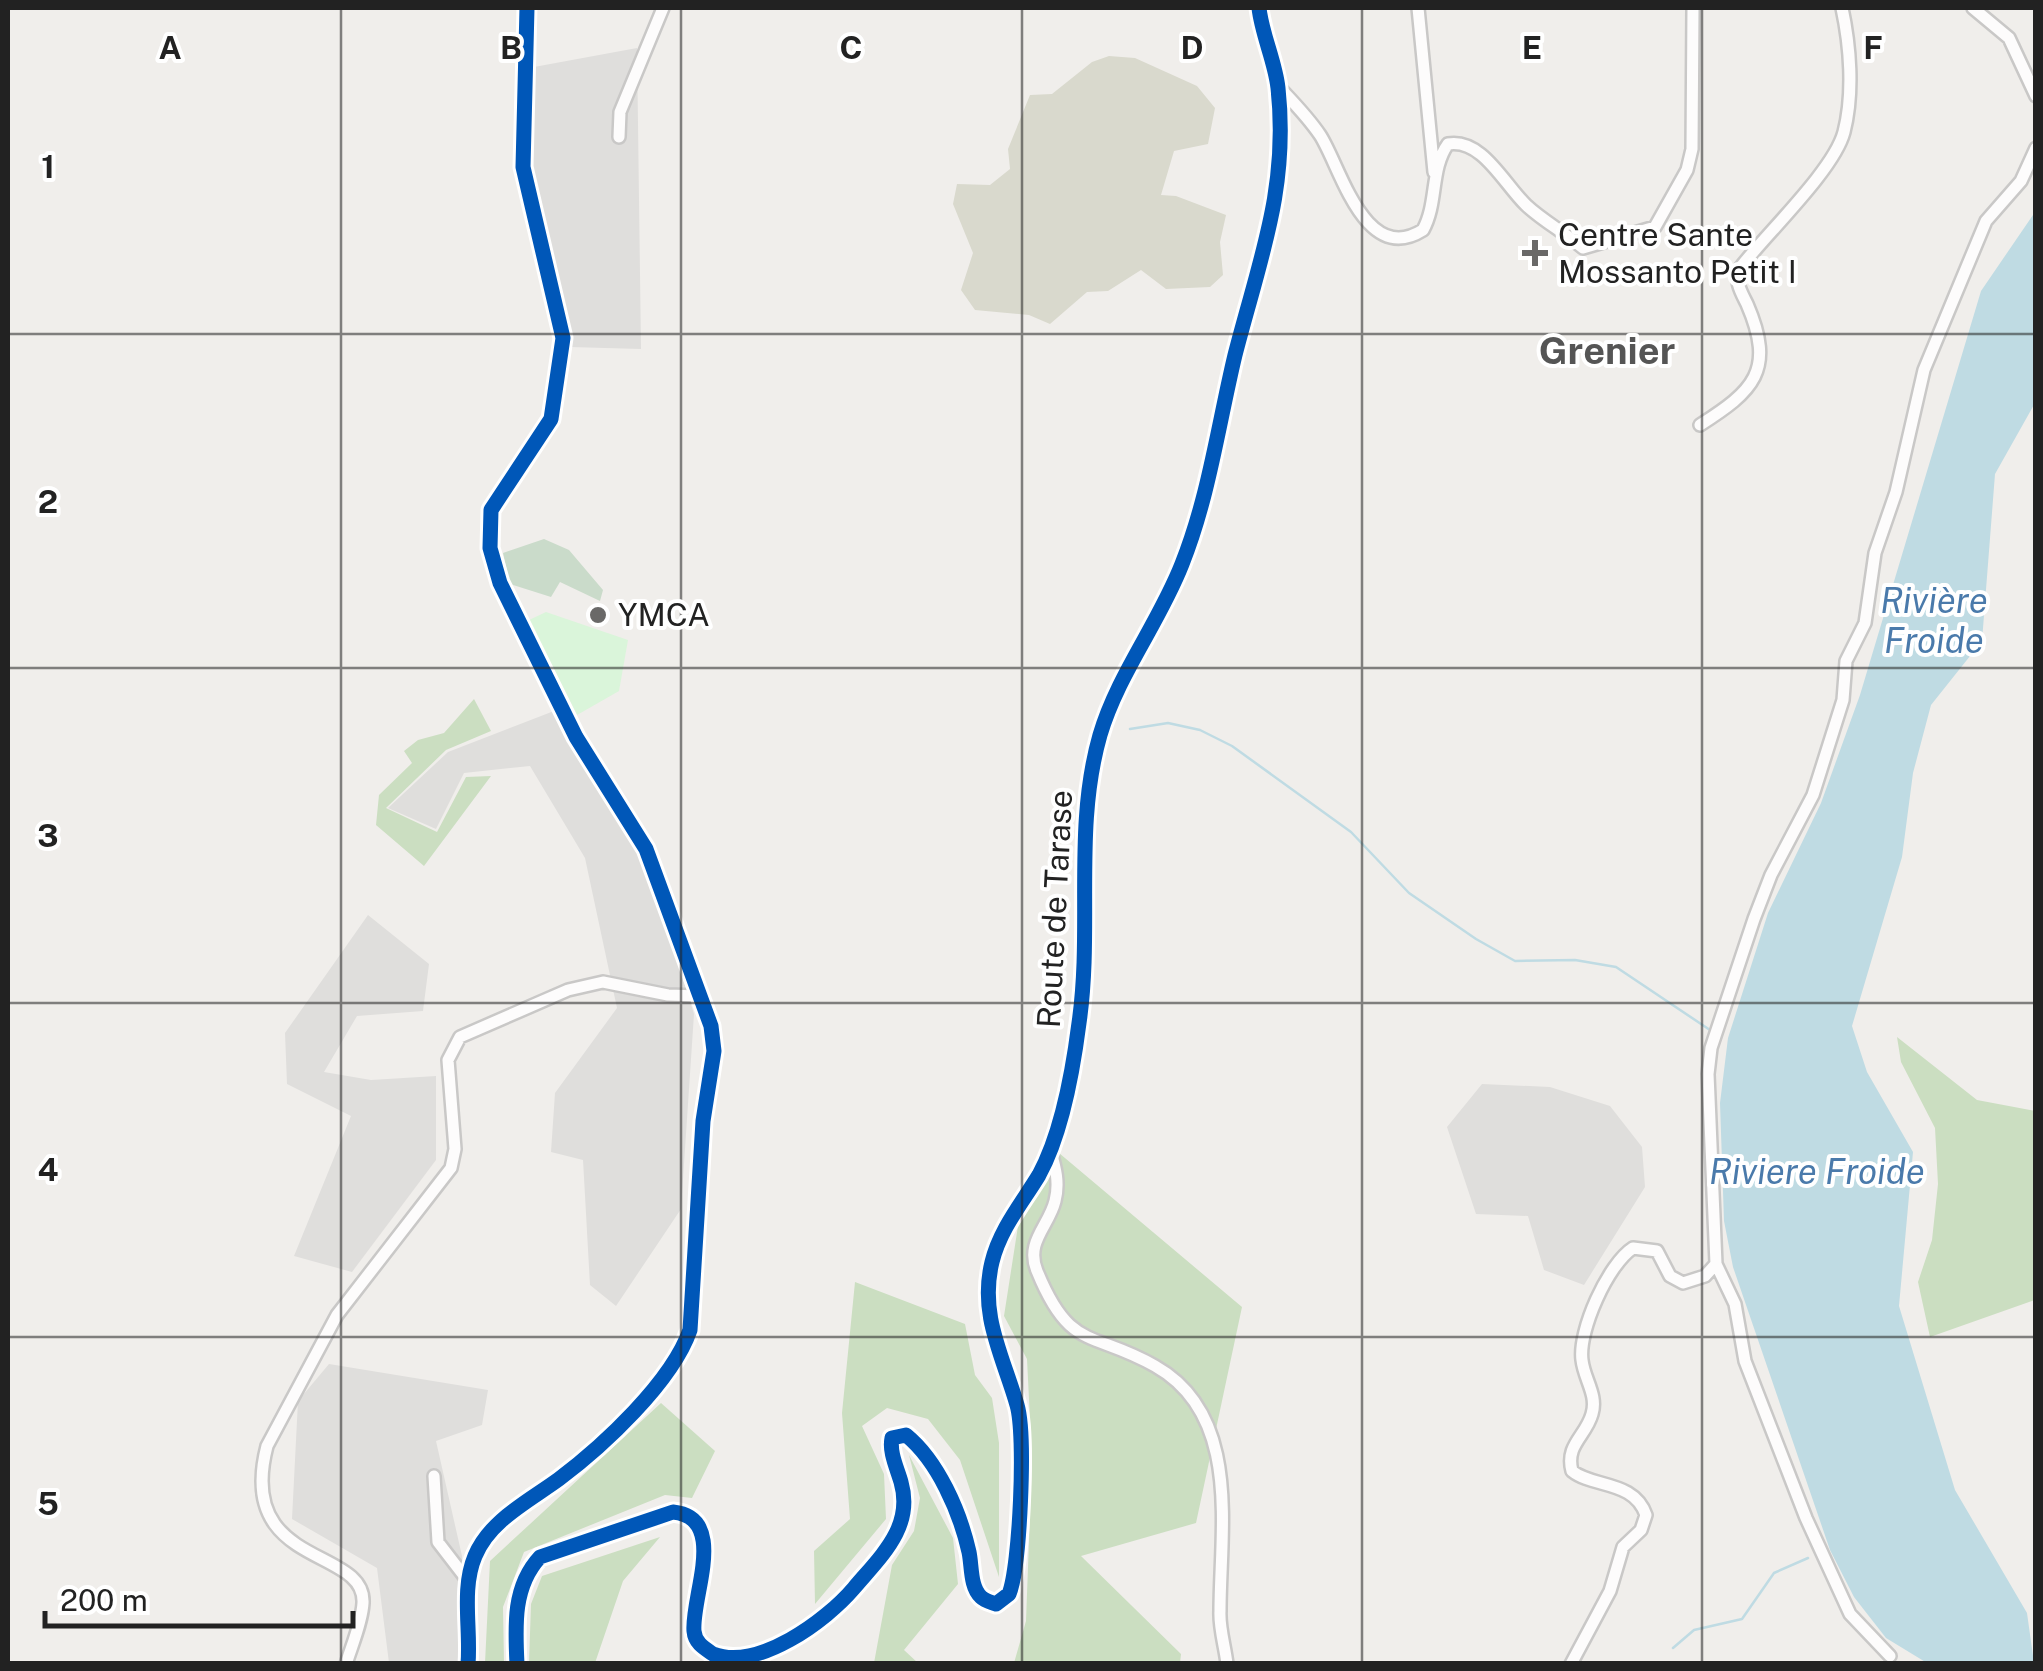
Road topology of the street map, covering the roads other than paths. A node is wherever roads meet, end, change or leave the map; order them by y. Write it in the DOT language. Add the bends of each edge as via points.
graph roads {
  1 [pos="527,8"];
  2 [pos="663,8"];
  3 [pos="1259,8"];
  4 [pos="1418,8"];
  5 [pos="1693,8"];
  6 [pos="1842,8"];
  7 [pos="1973,8"];
  8 [pos="1278,86"];
  9 [pos="2036,96"];
  10 [pos="619,137"];
  11 [pos="2036,148"];
  12 [pos="1435,181"];
  13 [pos="1700,425"];
  14 [pos="699,996"];
  15 [pos="1049,1146"];
  16 [pos="1716,1264"];
  17 [pos="434,1476"];
  18 [pos="468,1581"];
  19 [pos="1890,1656"];
  20 [pos="346,1664"];
  21 [pos="468,1664"];
  22 [pos="517,1664"];
  23 [pos="1226,1664"];
  24 [pos="1571,1664"];
  1 -- 14 [label="street" via="523,167 563,338 552,419 491,510 490,548 500,583 576,737 646,849"];
  2 -- 10 [label="street" via="620,112"];
  3 -- 8 [label="street"];
  4 -- 12 [label="street"];
  5 -- 12 [label="street" via="1692,149 1655,227 1583,248 1459,142 1443,151"];
  6 -- 13 [label="street" via="1850,45 1844,134 1740,268 1738,285 1757,332 1754,382"];
  7 -- 9 [label="street" via="2009,38"];
  8 -- 12 [label="street" via="1322,138 1352,206 1382,232 1422,230"];
  8 -- 15 [label="street, Route de Tarase" via="1278,195 1212,471 1176,578 1119,686 1093,762 1079,1024"];
  11 -- 16 [label="street" via="2021,181 1986,221 1924,370 1896,492 1874,553 1865,622 1846,661 1843,700 1813,796 1770,875 1712,1048 1708,1111"];
  14 -- 18 [label="street" via="714,1051 684,1350 613,1432 492,1531 475,1554"];
  14 -- 20 [label="street" via="603,982 568,990 460,1037 448,1060 455,1149 450,1168 337,1315 266,1446 261,1468 260,1492 276,1527 359,1584 364,1600"];
  15 -- 22 [label="street, Route de Tarase" via="999,1244 989,1286 988,1324 1019,1410 1009,1594 996,1604 982,1598 946,1492 906,1435 892,1438 890,1446 905,1496 900,1528 829,1617 804,1636 740,1663 699,1644 694,1632 702,1536 687,1513 673,1512 540,1556 526,1571 518,1601"];
  15 -- 23 [label="street" via="1058,1190 1036,1237 1034,1260 1060,1318 1076,1334 1164,1373 1190,1399 1217,1452"];
  16 -- 19 [label="street" via="1806,1518 1850,1614"];
  16 -- 24 [label="street" via="1705,1276 1675,1282 1658,1251 1633,1248 1586,1325 1581,1356 1593,1412 1575,1442 1572,1472 1632,1497 1646,1515 1623,1547 1610,1591"];
  17 -- 18 [label="street" via="438,1542"];
  18 -- 21 [label="street"];
}
